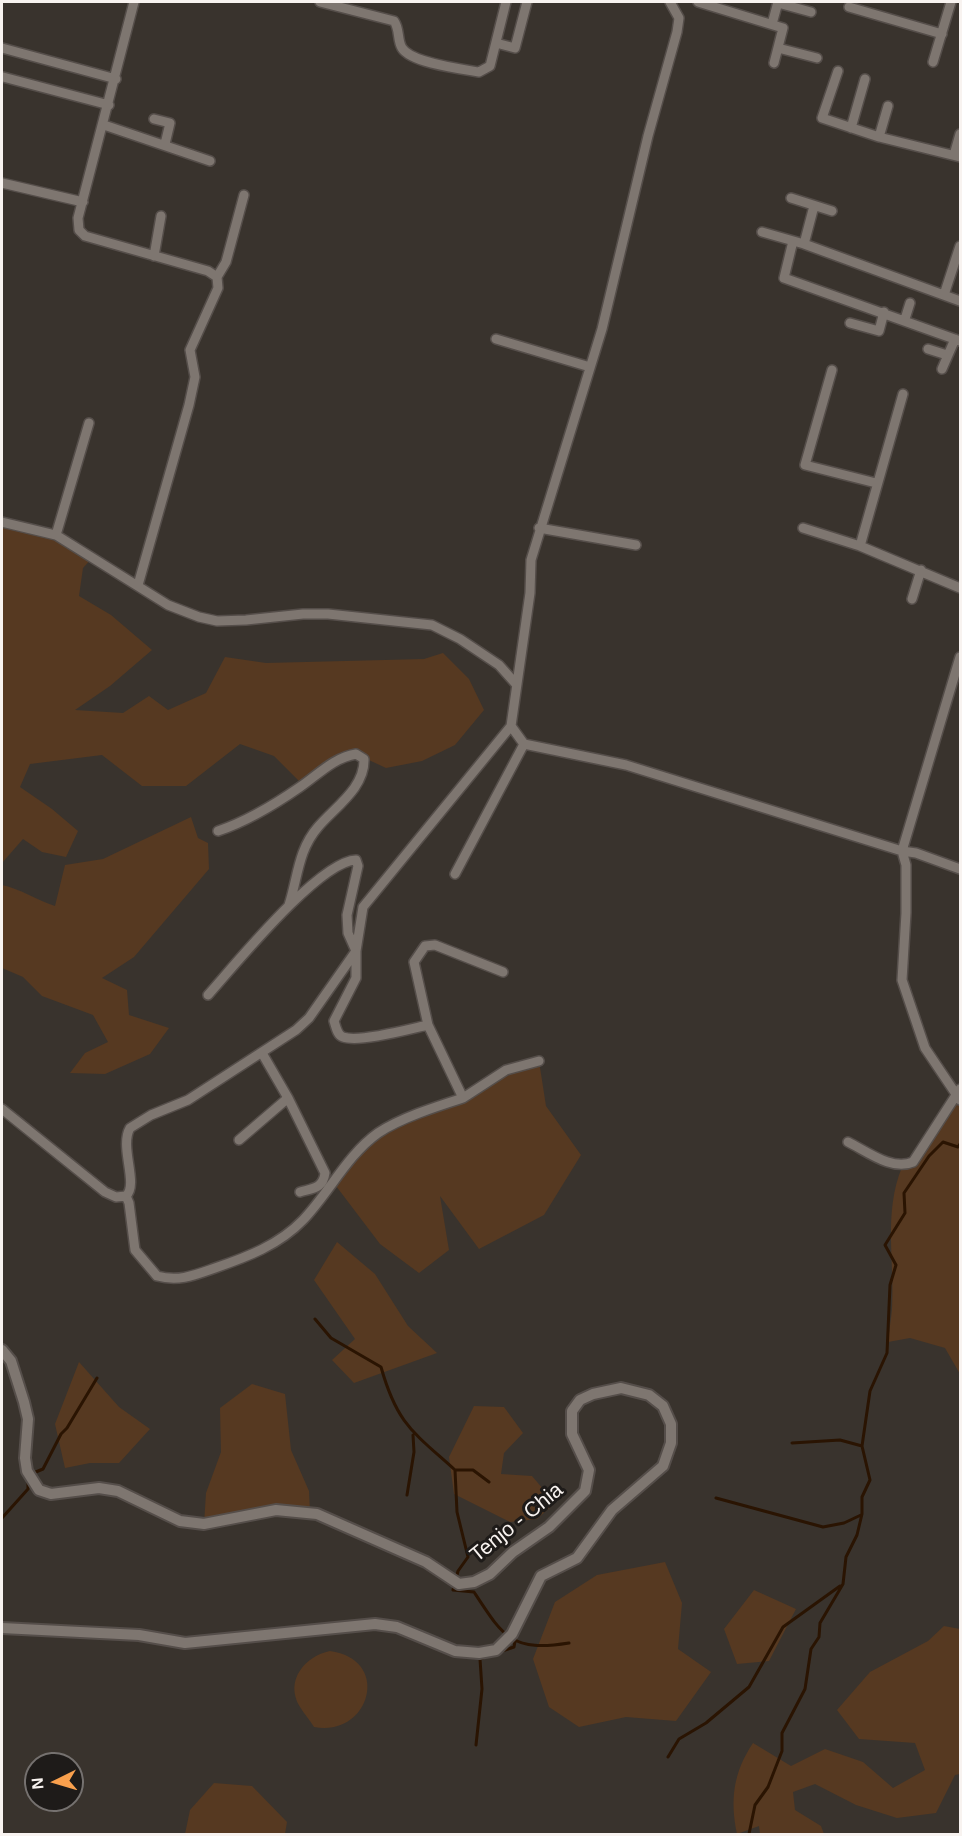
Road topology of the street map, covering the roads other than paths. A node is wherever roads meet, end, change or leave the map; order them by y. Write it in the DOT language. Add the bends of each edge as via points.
graph roads {
  1 [pos="134,2"];
  2 [pos="320,2"];
  3 [pos="506,2"];
  4 [pos="527,2"];
  5 [pos="670,2"];
  6 [pos="698,2"];
  7 [pos="778,2"];
  8 [pos="951,2"];
  9 [pos="849,7"];
  10 [pos="811,12"];
  11 [pos="772,24"];
  12 [pos="942,34"];
  13 [pos="496,43"];
  14 [pos="2,48"];
  15 [pos="778,48"];
  16 [pos="817,58"];
  17 [pos="933,62"];
  18 [pos="774,63"];
  19 [pos="838,71"];
  20 [pos="3,76"];
  21 [pos="116,79"];
  22 [pos="865,79"];
  23 [pos="109,105"];
  24 [pos="888,106"];
  25 [pos="154,118"];
  26 [pos="104,125"];
  27 [pos="851,128"];
  28 [pos="960,134"];
  29 [pos="879,137"];
  30 [pos="165,144"];
  31 [pos="957,156"];
  32 [pos="210,161"];
  33 [pos="2,183"];
  34 [pos="244,195"];
  35 [pos="791,198"];
  36 [pos="83,202"];
  37 [pos="814,206"];
  38 [pos="832,212"];
  39 [pos="161,216"];
  40 [pos="762,232"];
  41 [pos="793,242"];
  42 [pos="804,244"];
  43 [pos="960,246"];
  44 [pos="154,256"];
  45 [pos="217,277"];
  46 [pos="944,296"];
  47 [pos="960,300"];
  48 [pos="910,303"];
  49 [pos="884,312"];
  50 [pos="905,319"];
  51 [pos="850,323"];
  52 [pos="496,339"];
  53 [pos="958,340"];
  54 [pos="928,349"];
  55 [pos="947,355"];
  56 [pos="590,367"];
  57 [pos="942,369"];
  58 [pos="832,370"];
  59 [pos="903,394"];
  60 [pos="89,423"];
  61 [pos="876,483"];
  62 [pos="2,522"];
  63 [pos="539,528"];
  64 [pos="803,528"];
  65 [pos="56,535"];
  66 [pos="636,545"];
  67 [pos="860,546"];
  68 [pos="921,570"];
  69 [pos="138,585"];
  70 [pos="960,588"];
  71 [pos="912,599"];
  72 [pos="960,657"];
  73 [pos="499,665"];
  74 [pos="520,665"];
  75 [pos="516,684"];
  76 [pos="956,686"];
  77 [pos="511,726"];
  78 [pos="524,744"];
  79 [pos="218,831"];
  80 [pos="902,851"];
  81 [pos="960,869"];
  82 [pos="454,874"];
  83 [pos="288,910"];
  84 [pos="356,951"];
  85 [pos="503,972"];
  86 [pos="208,995"];
  87 [pos="428,1025"];
  88 [pos="262,1053"];
  89 [pos="539,1061"];
  90 [pos="959,1095"];
  91 [pos="288,1098"];
  92 [pos="463,1098"];
  93 [pos="2,1109"];
  94 [pos="239,1140"];
  95 [pos="848,1142"];
  96 [pos="300,1192"];
  97 [pos="126,1196"];
  98 [pos="2,1350"];
  99 [pos="2,1629"];
  1 -- 21 [label="street"];
  2 -- 13 [label="street" via="394,21 400,46 407,54 446,66 479,72 490,66"];
  3 -- 13 [label="street"];
  4 -- 13 [label="street" via="515,48"];
  5 -- 56 [label="street" via="679,18 677,32"];
  6 -- 11 [label="street"];
  7 -- 10 [label="street"];
  7 -- 11 [label="street"];
  8 -- 12 [label="street"];
  9 -- 12 [label="street"];
  11 -- 15 [label="street" via="783,28"];
  12 -- 17 [label="street"];
  14 -- 21 [label="street"];
  15 -- 16 [label="street"];
  15 -- 18 [label="street"];
  19 -- 27 [label="street" via="822,118"];
  20 -- 23 [label="street"];
  21 -- 23 [label="street"];
  22 -- 27 [label="street"];
  23 -- 26 [label="street"];
  24 -- 29 [label="street"];
  25 -- 30 [label="street" via="170,123"];
  26 -- 30 [label="street"];
  26 -- 36 [label="street"];
  27 -- 29 [label="street"];
  28 -- 31 [label="street"];
  29 -- 31 [label="street"];
  30 -- 32 [label="street"];
  33 -- 36 [label="street"];
  34 -- 45 [label="street" via="226,262"];
  35 -- 37 [label="street"];
  36 -- 44 [label="street" via="79,230 86,236"];
  37 -- 38 [label="street"];
  37 -- 42 [label="street"];
  39 -- 44 [label="street"];
  40 -- 41 [label="street"];
  41 -- 42 [label="street"];
  41 -- 49 [label="street" via="784,278"];
  42 -- 46 [label="street"];
  43 -- 46 [label="street"];
  44 -- 45 [label="street"];
  45 -- 69 [label="street" via="218,288 190,350 195,372 193,386"];
  46 -- 47 [label="street"];
  48 -- 50 [label="street"];
  49 -- 50 [label="street"];
  49 -- 51 [label="street" via="879,331"];
  50 -- 53 [label="street"];
  52 -- 56 [label="street"];
  53 -- 55 [label="street"];
  54 -- 55 [label="street"];
  55 -- 57 [label="street"];
  56 -- 63 [label="street"];
  58 -- 61 [label="street" via="805,465"];
  59 -- 61 [label="street"];
  60 -- 65 [label="street"];
  61 -- 67 [label="street"];
  62 -- 65 [label="street"];
  63 -- 66 [label="street"];
  63 -- 74 [label="street" via="531,560"];
  64 -- 67 [label="street"];
  65 -- 69 [label="street"];
  67 -- 68 [label="street"];
  68 -- 70 [label="street"];
  68 -- 71 [label="street"];
  69 -- 73 [label="street" via="168,605 217,621 328,614 432,625"];
  72 -- 76 [label="street"];
  73 -- 74 [label="street"];
  73 -- 75 [label="street"];
  74 -- 75 [label="street"];
  75 -- 77 [label="street"];
  76 -- 80 [label="street"];
  77 -- 78 [label="street"];
  77 -- 84 [label="street" via="363,907"];
  78 -- 80 [label="street" via="626,765"];
  78 -- 82 [label="street"];
  79 -- 83 [label="street" via="259,814 326,766 356,754 364,759 365,769 351,793 303,847"];
  80 -- 81 [label="street"];
  80 -- 90 [label="street" via="906,865 902,980 926,1048"];
  83 -- 84 [label="street" via="316,880 342,862 356,860 347,915 348,933"];
  83 -- 86 [label="street"];
  84 -- 87 [label="street" via="356,978 334,1021 337,1032 344,1037 374,1036"];
  84 -- 88 [label="street" via="309,1018"];
  85 -- 87 [label="street" via="435,945 425,945 414,962"];
  87 -- 92 [label="street"];
  88 -- 91 [label="street"];
  88 -- 97 [label="street" via="188,1100 130,1128 126,1143 130,1186"];
  89 -- 92 [label="street" via="506,1070"];
  90 -- 95 [label="street" via="913,1162 902,1167"];
  91 -- 94 [label="street"];
  91 -- 96 [label="street" via="325,1173 319,1187"];
  92 -- 97 [label="street" via="379,1133 365,1144 289,1233 254,1254 184,1279 158,1276 135,1250"];
  93 -- 97 [label="street" via="105,1192"];
  98 -- 99 [label="street, Tenjo - Chia" via="11,1361 24,1402 28,1419 27,1471 39,1490 51,1494 99,1488 118,1491 180,1521 204,1524 276,1510 317,1514 426,1562 459,1584 490,1574 549,1527 585,1491 589,1470 572,1434 572,1412 580,1400 621,1388 636,1391 650,1395 663,1406 671,1424 671,1443 663,1466 612,1510 577,1557 541,1576 512,1634 496,1650 455,1651 397,1627 375,1624 185,1643 139,1635"];
}
